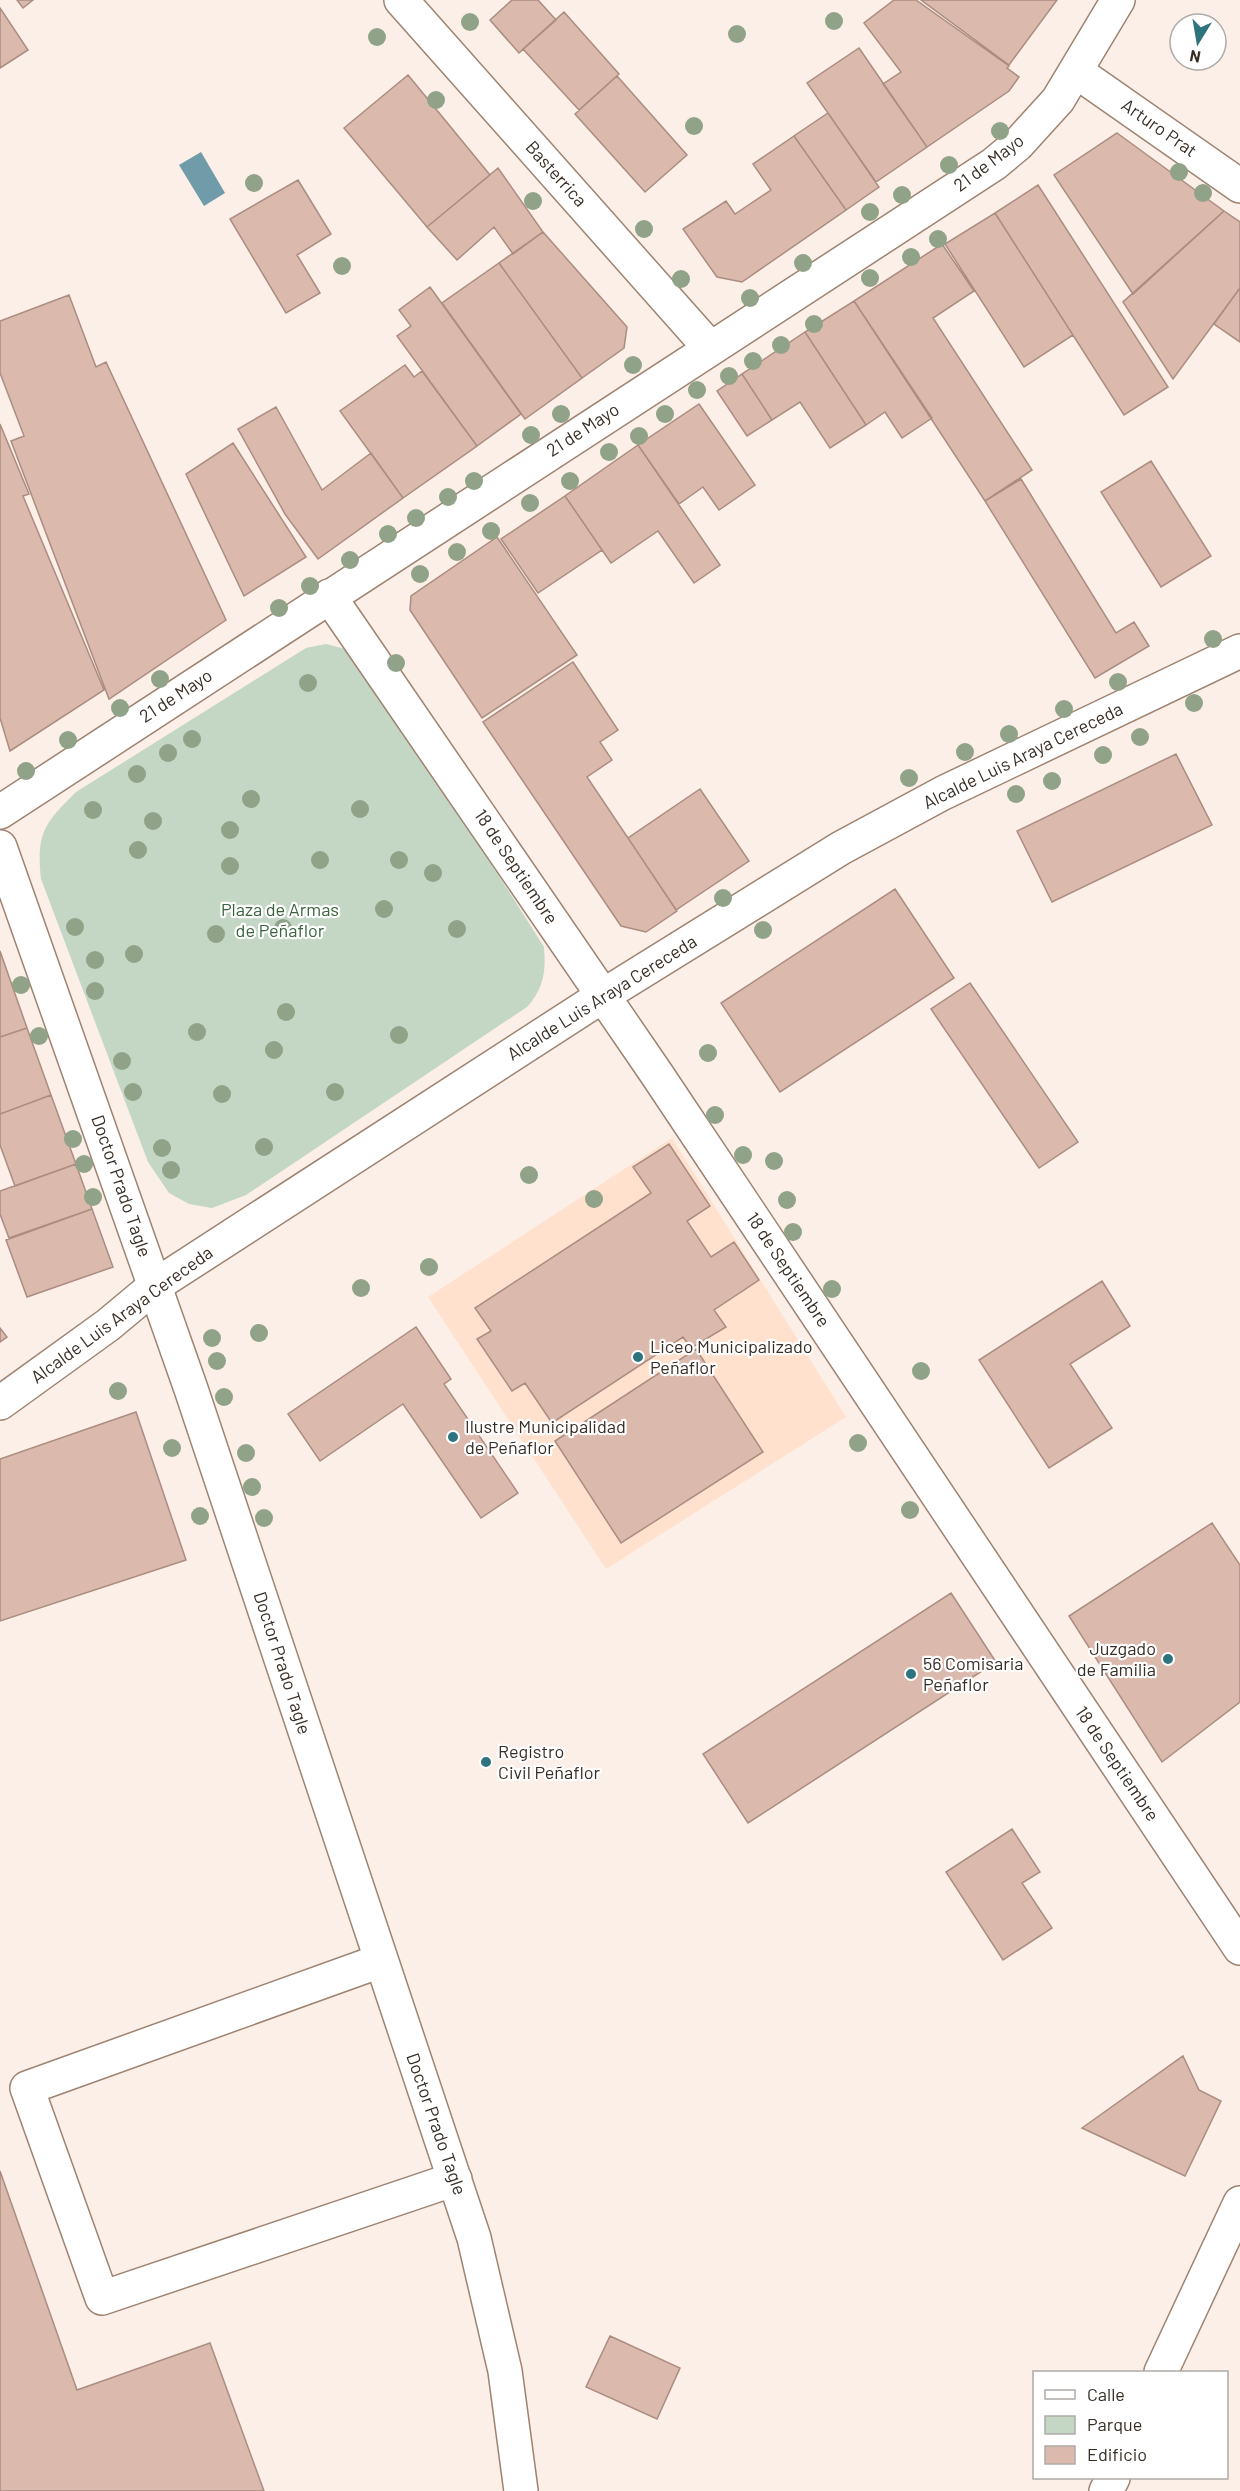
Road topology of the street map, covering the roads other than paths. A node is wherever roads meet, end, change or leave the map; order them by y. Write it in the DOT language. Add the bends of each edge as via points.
graph roads {
  1 [pos="401,0"];
  2 [pos="1118,0"];
  3 [pos="1077,72"];
  4 [pos="1240,186"];
  5 [pos="710,348"];
  6 [pos="329,596"];
  7 [pos="1240,651"];
  8 [pos="0,812"];
  9 [pos="0,847"];
  10 [pos="604,995"];
  11 [pos="156,1285"];
  12 [pos="0,1403"];
  13 [pos="1240,1948"];
  14 [pos="380,1961"];
  15 [pos="455,2179"];
  16 [pos="1240,2203"];
  17 [pos="1162,2371"];
  18 [pos="521,2491"];
  1 -- 5 [label="street, Basterrica"];
  2 -- 3 [label="street, 21 de Mayo"];
  3 -- 4 [label="street, Arturo Prat"];
  3 -- 5 [label="street, 21 de Mayo" via="1039,122 994,164"];
  5 -- 6 [label="street, 21 de Mayo"];
  6 -- 8 [label="street, 21 de Mayo"];
  6 -- 10 [label="street, 18 de Septiembre"];
  7 -- 10 [label="street, Alcalde Luis Araya Cereceda" via="942,793 841,848"];
  9 -- 11 [label="street, Doctor Prado Tagle"];
  10 -- 11 [label="street, Alcalde Luis Araya Cereceda"];
  10 -- 13 [label="street, 18 de Septiembre"];
  11 -- 12 [label="street, Alcalde Luis Araya Cereceda"];
  11 -- 14 [label="street, Doctor Prado Tagle"];
  14 -- 15 [label="street, Doctor Prado Tagle"];
  14 -- 15 [label="street" via="27,2088 102,2298"];
  15 -- 18 [label="street, Doctor Prado Tagle" via="489,2297 505,2371"];
  16 -- 17 [label="street"];
}
